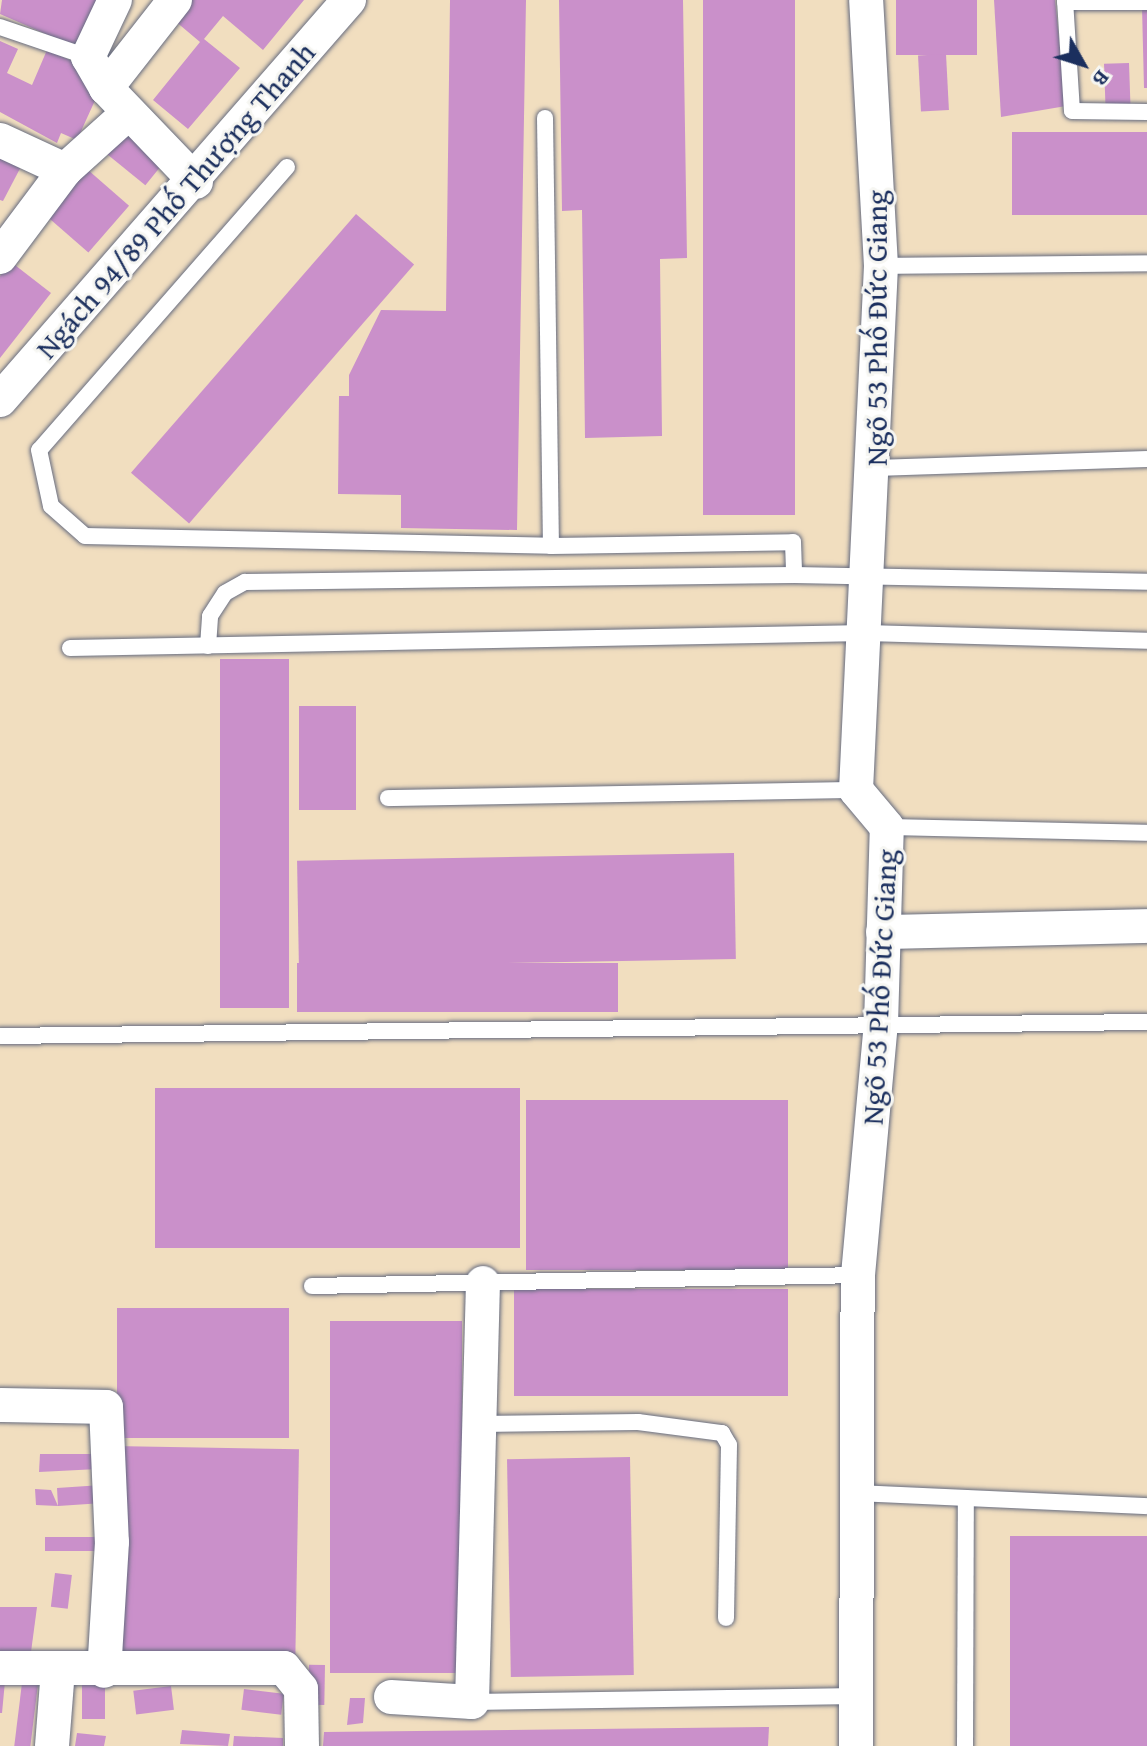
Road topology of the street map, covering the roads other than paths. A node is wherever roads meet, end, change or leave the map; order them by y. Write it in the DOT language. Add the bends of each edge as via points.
graph roads {
  1 [pos="115,0"];
  2 [pos="175,0"];
  3 [pos="349,0"];
  4 [pos="866,0"];
  5 [pos="1065,1"];
  6 [pos="1147,2"];
  7 [pos="0,27"];
  8 [pos="88,57"];
  9 [pos="106,88"];
  10 [pos="1147,112"];
  11 [pos="126,115"];
  12 [pos="545,118"];
  13 [pos="0,140"];
  14 [pos="287,167"];
  15 [pos="65,170"];
  16 [pos="196,182"];
  17 [pos="0,257"];
  18 [pos="1147,263"];
  19 [pos="881,266"];
  20 [pos="0,400"];
  21 [pos="1147,459"];
  22 [pos="876,468"];
  23 [pos="551,546"];
  24 [pos="794,575"];
  25 [pos="871,581"];
  26 [pos="1147,582"];
  27 [pos="866,633"];
  28 [pos="1147,641"];
  29 [pos="208,646"];
  30 [pos="70,648"];
  31 [pos="856,790"];
  32 [pos="388,798"];
  33 [pos="887,827"];
  34 [pos="1147,833"];
  35 [pos="1147,926"];
  36 [pos="883,932"];
  37 [pos="1147,1022"];
  38 [pos="881,1024"];
  39 [pos="0,1036"];
  40 [pos="858,1275"];
  41 [pos="483,1283"];
  42 [pos="312,1286"];
  43 [pos="0,1405"];
  44 [pos="479,1424"];
  45 [pos="859,1493"];
  46 [pos="966,1498"];
  47 [pos="1147,1506"];
  48 [pos="726,1618"];
  49 [pos="0,1668"];
  50 [pos="58,1670"];
  51 [pos="104,1671"];
  52 [pos="857,1696"];
  53 [pos="391,1697"];
  54 [pos="472,1702"];
  55 [pos="52,1746"];
  56 [pos="302,1746"];
  57 [pos="856,1746"];
  58 [pos="965,1746"];
  1 -- 8 [label="street"];
  2 -- 9 [label="street"];
  3 -- 16 [label="street, Ngách 94/89 Phố Thượng Thanh"];
  4 -- 19 [label="street, Ngõ 53 Phố Đức Giang"];
  5 -- 6 [label="lane"];
  5 -- 10 [label="lane" via="1072,111"];
  7 -- 8 [label="lane"];
  8 -- 9 [label="street"];
  9 -- 11 [label="street"];
  11 -- 15 [label="street"];
  11 -- 16 [label="street"];
  12 -- 23 [label="lane"];
  13 -- 15 [label="street"];
  14 -- 23 [label="lane" via="39,450 51,506 85,536"];
  15 -- 17 [label="street"];
  16 -- 20 [label="street, Ngách 94/89 Phố Thượng Thanh"];
  18 -- 19 [label="lane"];
  19 -- 22 [label="street, Ngõ 53 Phố Đức Giang"];
  21 -- 22 [label="lane"];
  22 -- 25 [label="street, Ngõ 53 Phố Đức Giang"];
  23 -- 24 [label="lane" via="793,542"];
  24 -- 25 [label="lane"];
  24 -- 29 [label="lane" via="245,582 225,593 210,616"];
  25 -- 26 [label="lane"];
  25 -- 27 [label="street, Ngõ 53 Phố Đức Giang"];
  27 -- 28 [label="lane"];
  27 -- 29 [label="lane"];
  27 -- 31 [label="street, Ngõ 53 Phố Đức Giang"];
  29 -- 30 [label="lane"];
  31 -- 32 [label="lane"];
  31 -- 33 [label="street, Ngõ 53 Phố Đức Giang"];
  33 -- 34 [label="lane"];
  33 -- 36 [label="street, Ngõ 53 Phố Đức Giang"];
  35 -- 36 [label="street"];
  36 -- 38 [label="street, Ngõ 53 Phố Đức Giang"];
  37 -- 38 [label="lane"];
  38 -- 39 [label="lane"];
  38 -- 40 [label="street, Ngõ 53 Phố Đức Giang"];
  40 -- 41 [label="lane"];
  40 -- 45 [label="street, Ngõ 53 Phố Đức Giang"];
  41 -- 42 [label="lane"];
  41 -- 44 [label="street"];
  43 -- 51 [label="street" via="106,1407 112,1542"];
  44 -- 48 [label="lane" via="638,1422 722,1433 729,1445"];
  44 -- 54 [label="street"];
  45 -- 46 [label="lane"];
  45 -- 52 [label="street, Ngõ 53 Phố Đức Giang"];
  46 -- 47 [label="lane"];
  46 -- 58 [label="lane"];
  49 -- 50 [label="street"];
  50 -- 51 [label="street"];
  50 -- 55 [label="street"];
  51 -- 56 [label="street" via="284,1668 301,1689"];
  52 -- 54 [label="lane"];
  52 -- 57 [label="street, Ngõ 53 Phố Đức Giang"];
  53 -- 54 [label="street"];
}
